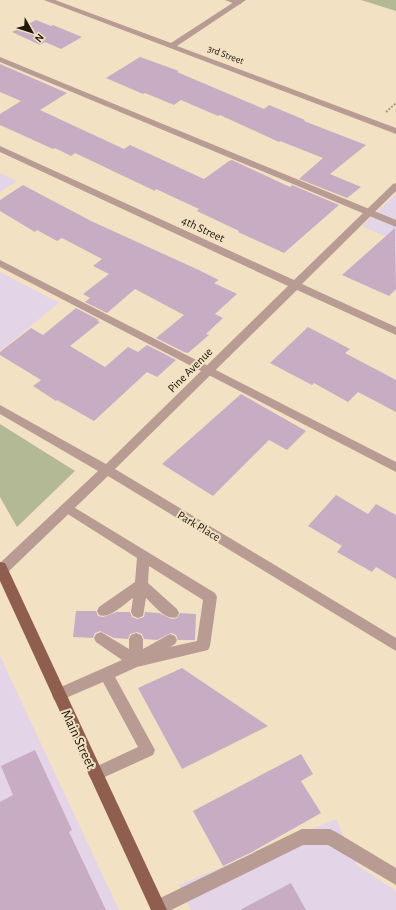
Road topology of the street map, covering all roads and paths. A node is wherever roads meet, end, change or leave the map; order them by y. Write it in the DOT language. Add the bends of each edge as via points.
graph roads {
  1 [pos="48,0"];
  2 [pos="229,0"];
  3 [pos="240,2"];
  4 [pos="172,46"];
  5 [pos="0,59"];
  6 [pos="396,131"];
  7 [pos="0,149"];
  8 [pos="396,186"];
  9 [pos="368,213"];
  10 [pos="396,224"];
  11 [pos="0,263"];
  12 [pos="296,285"];
  13 [pos="396,331"];
  14 [pos="208,370"];
  15 [pos="0,409"];
  16 [pos="396,467"];
  17 [pos="107,470"];
  18 [pos="67,508"];
  19 [pos="144,556"];
  20 [pos="1,569"];
  21 [pos="141,585"];
  22 [pos="104,611"];
  23 [pos="138,612"];
  24 [pos="172,613"];
  25 [pos="101,638"];
  26 [pos="136,639"];
  27 [pos="170,640"];
  28 [pos="396,645"];
  29 [pos="135,661"];
  30 [pos="106,674"];
  31 [pos="59,695"];
  32 [pos="96,774"];
  33 [pos="396,877"];
  34 [pos="159,909"];
  1 -- 4 [label="street, 3rd Street"];
  2 -- 3 [label="street"];
  3 -- 4 [label="street"];
  4 -- 6 [label="street, 3rd Street"];
  5 -- 9 [label="street"];
  7 -- 12 [label="street, 4th Street"];
  8 -- 9 [label="street, Pine Avenue"];
  9 -- 10 [label="street"];
  9 -- 12 [label="street, Pine Avenue"];
  11 -- 14 [label="street"];
  12 -- 13 [label="street, 4th Street"];
  12 -- 14 [label="street, Pine Avenue"];
  14 -- 16 [label="street"];
  14 -- 17 [label="street, Pine Avenue"];
  15 -- 17 [label="street, Park Place"];
  17 -- 18 [label="street, Pine Avenue"];
  17 -- 28 [label="street, Park Place"];
  18 -- 19 [label="street"];
  18 -- 20 [label="street, Pine Avenue"];
  19 -- 21 [label="street"];
  19 -- 29 [label="street" via="210,597 203,646"];
  20 -- 31 [label="main road, Main Street"];
  21 -- 22 [label="street"];
  21 -- 23 [label="street"];
  21 -- 24 [label="street"];
  25 -- 29 [label="street"];
  26 -- 29 [label="street"];
  27 -- 29 [label="street"];
  29 -- 30 [label="street"];
  30 -- 31 [label="street"];
  30 -- 32 [label="street" via="148,750"];
  31 -- 32 [label="main road, Main Street"];
  32 -- 34 [label="main road, Main Street"];
  33 -- 34 [label="street" via="330,837 302,837"];
}
